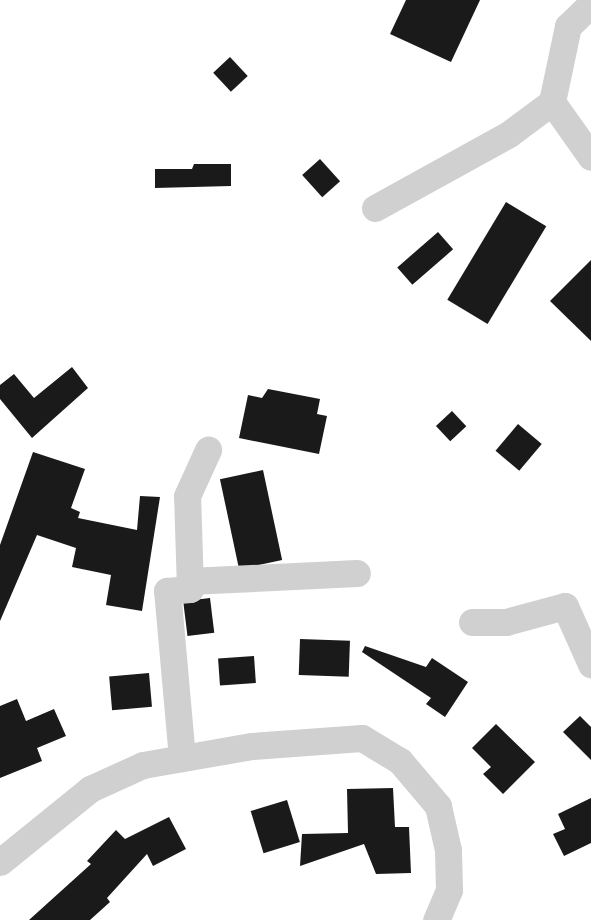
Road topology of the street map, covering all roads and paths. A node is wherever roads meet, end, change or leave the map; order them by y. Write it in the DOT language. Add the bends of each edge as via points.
graph roads {
  1 [pos="591,4"];
  2 [pos="552,102"];
  3 [pos="591,157"];
  4 [pos="375,208"];
  5 [pos="208,450"];
  6 [pos="357,573"];
  7 [pos="189,581"];
  8 [pos="472,622"];
  9 [pos="591,664"];
  10 [pos="182,758"];
  11 [pos="0,862"];
  12 [pos="436,920"];
  1 -- 2 [label="street" via="568,26"];
  2 -- 3 [label="street"];
  2 -- 4 [label="street" via="509,134"];
  5 -- 7 [label="street" via="187,496"];
  6 -- 7 [label="street"];
  7 -- 10 [label="street" via="190,589 167,591"];
  8 -- 9 [label="street" via="506,622 565,606"];
  10 -- 11 [label="street" via="143,765 90,789"];
  10 -- 12 [label="street" via="263,745 362,738 400,761 438,806 448,850 449,890"];
}
